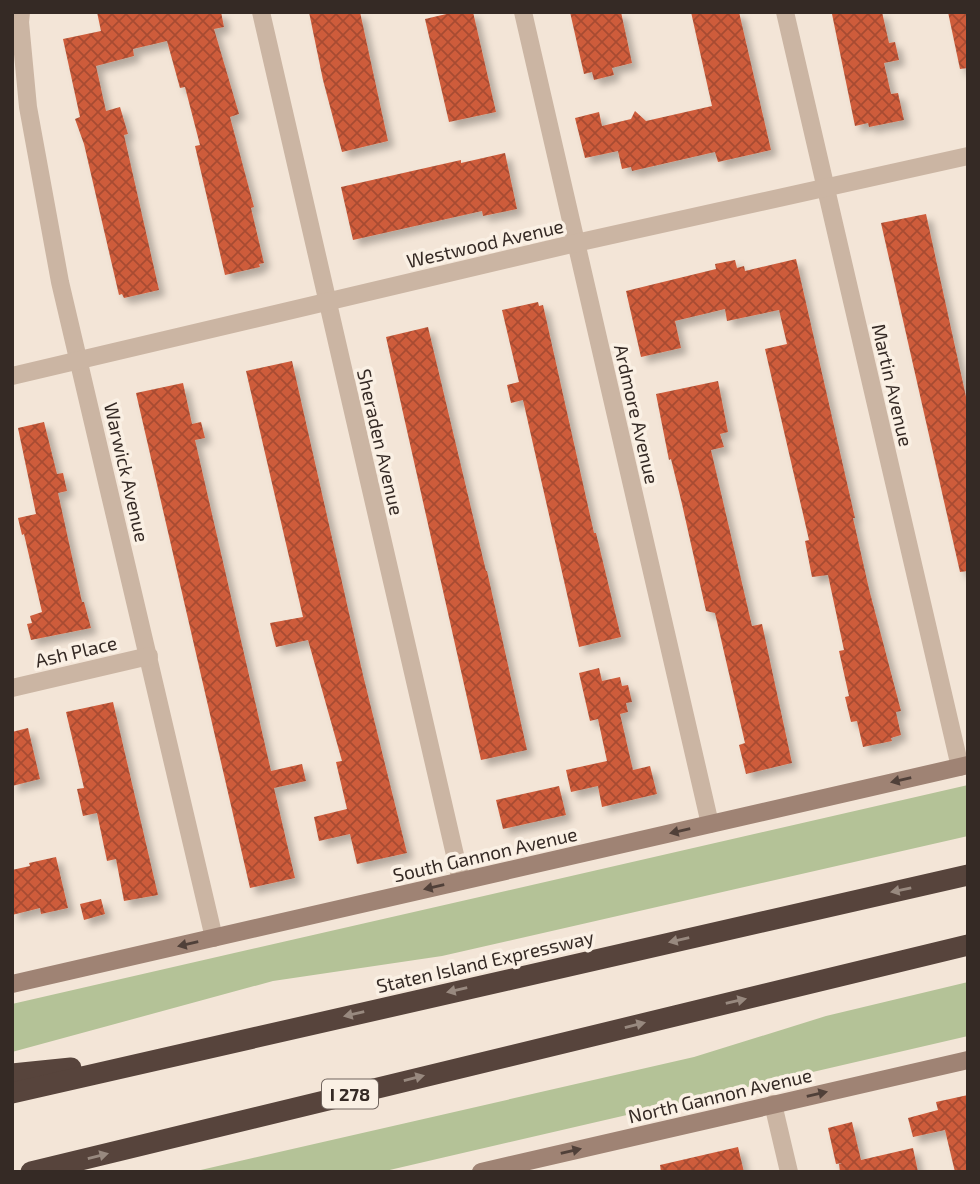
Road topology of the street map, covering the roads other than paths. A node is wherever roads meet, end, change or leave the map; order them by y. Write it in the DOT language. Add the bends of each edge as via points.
graph roads {
  1 [pos="21,12"];
  2 [pos="261,12"];
  3 [pos="523,12"];
  4 [pos="785,12"];
  5 [pos="968,156"];
  6 [pos="826,189"];
  7 [pos="576,243"];
  8 [pos="328,302"];
  9 [pos="79,359"];
  10 [pos="12,376"];
  11 [pos="149,656"];
  12 [pos="12,688"];
  13 [pos="964,766"];
  14 [pos="710,824"];
  15 [pos="968,875"];
  16 [pos="461,881"];
  17 [pos="214,938"];
  18 [pos="968,945"];
  19 [pos="12,984"];
  20 [pos="153,1060"];
  21 [pos="968,1060"];
  22 [pos="12,1074"];
  23 [pos="12,1093"];
  24 [pos="774,1104"];
  25 [pos="527,1167"];
  26 [pos="31,1172"];
  27 [pos="481,1172"];
  28 [pos="789,1172"];
  1 -- 9 [label="street, Warwick Avenue" via="33,134"];
  2 -- 8 [label="street, Sheraden Avenue"];
  3 -- 7 [label="street, Ardmore Avenue"];
  4 -- 6 [label="street, Martin Avenue"];
  5 -- 6 [label="street, Westwood Avenue"];
  6 -- 7 [label="street, Westwood Avenue"];
  6 -- 13 [label="street, Martin Avenue"];
  7 -- 8 [label="street, Westwood Avenue"];
  7 -- 14 [label="street, Ardmore Avenue"];
  8 -- 9 [label="street, Westwood Avenue"];
  8 -- 16 [label="street, Sheraden Avenue"];
  9 -- 10 [label="street, Westwood Avenue"];
  9 -- 11 [label="street, Warwick Avenue"];
  11 -- 12 [label="street, Ash Place"];
  11 -- 17 [label="street, Warwick Avenue"];
  13 -- 14 [label="main road, South Gannon Avenue, one-way"];
  14 -- 16 [label="main road, South Gannon Avenue, one-way"];
  15 -- 20 [label="highway, Staten Island Expressway, one-way"];
  16 -- 17 [label="main road, South Gannon Avenue, one-way"];
  17 -- 19 [label="main road, South Gannon Avenue, one-way"];
  26 -- 18 [label="highway, I 278, one-way"];
  20 -- 22 [label="highway"];
  20 -- 23 [label="highway, Staten Island Expressway"];
  24 -- 21 [label="main road, North Gannon Avenue, one-way"];
  25 -- 24 [label="main road, North Gannon Avenue, one-way"];
  24 -- 28 [label="street"];
  25 -- 27 [label="main road, North Gannon Avenue"];
}
